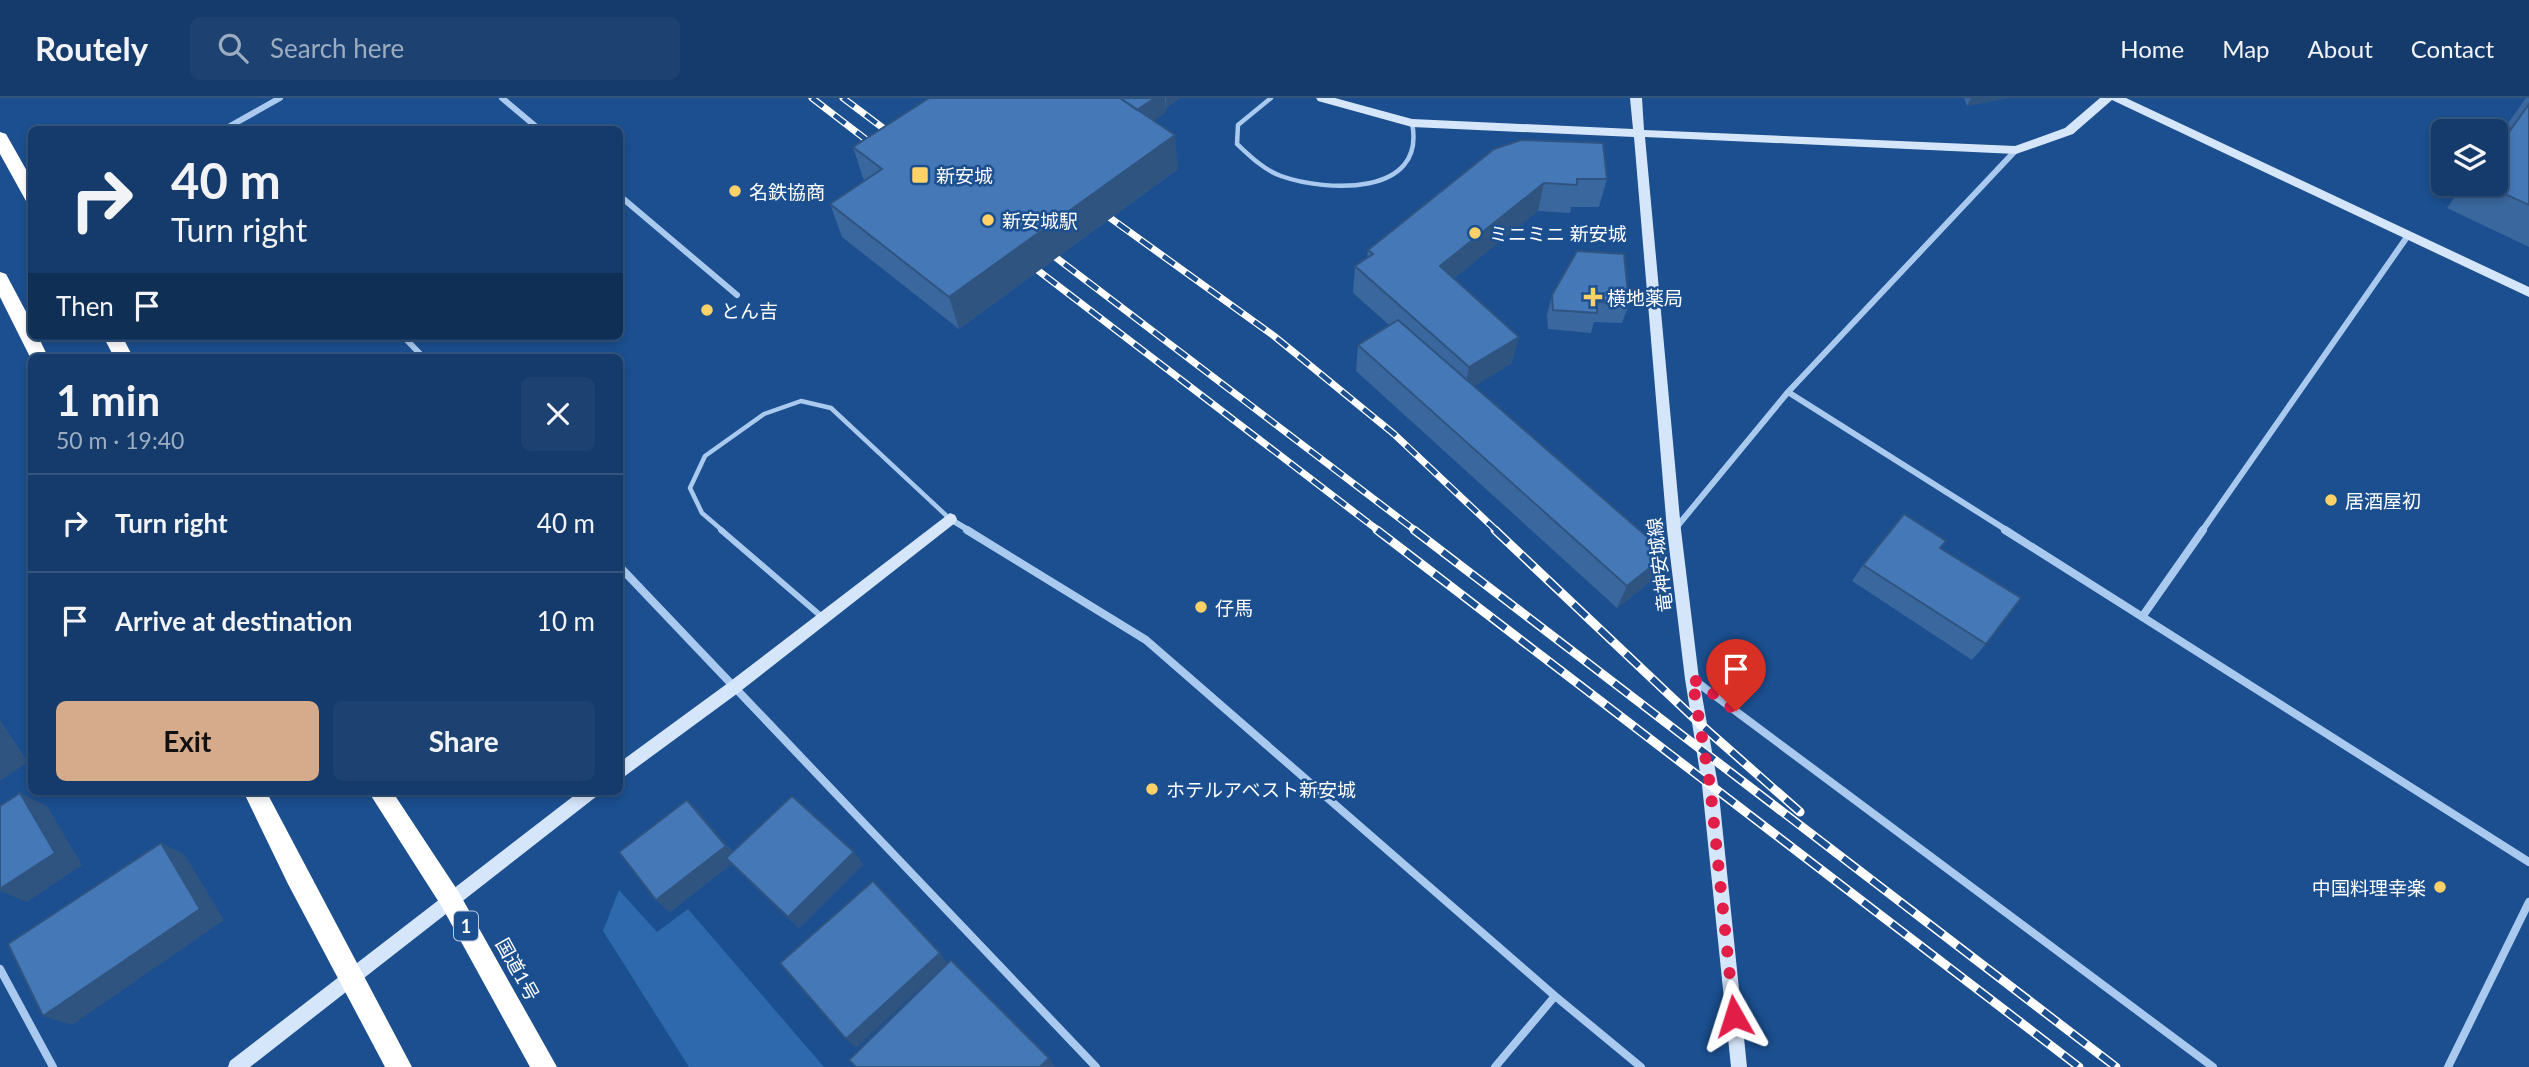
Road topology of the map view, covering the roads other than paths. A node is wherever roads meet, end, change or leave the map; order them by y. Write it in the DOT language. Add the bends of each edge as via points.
graph roads {
  1 [pos="280,98"];
  2 [pos="502,98"];
  3 [pos="1271,98"];
  4 [pos="1322,98"];
  5 [pos="1636,98"];
  6 [pos="2107,98"];
  7 [pos="2116,98"];
  8 [pos="1412,123"];
  9 [pos="230,126"];
  10 [pos="535,126"];
  11 [pos="1639,132"];
  12 [pos="0,138"];
  13 [pos="2016,150"];
  14 [pos="28,190"];
  15 [pos="623,201"];
  16 [pos="2407,237"];
  17 [pos="0,279"];
  18 [pos="2529,292"];
  19 [pos="737,295"];
  20 [pos="28,336"];
  21 [pos="408,340"];
  22 [pos="420,354"];
  23 [pos="1787,392"];
  24 [pos="950,519"];
  25 [pos="1674,530"];
  26 [pos="623,570"];
  27 [pos="822,617"];
  28 [pos="2142,617"];
  29 [pos="1692,678"];
  30 [pos="733,688"];
  31 [pos="623,769"];
  32 [pos="256,795"];
  33 [pos="382,795"];
  34 [pos="587,795"];
  35 [pos="2529,862"];
  36 [pos="450,899"];
  37 [pos="2529,902"];
  38 [pos="0,969"];
  39 [pos="351,975"];
  40 [pos="1555,996"];
  41 [pos="53,1067"];
  42 [pos="236,1067"];
  43 [pos="399,1067"];
  44 [pos="544,1067"];
  45 [pos="1096,1067"];
  46 [pos="1494,1067"];
  47 [pos="1642,1067"];
  48 [pos="1739,1067"];
  49 [pos="2213,1067"];
  50 [pos="2448,1067"];
  1 -- 9 [label="street"];
  2 -- 10 [label="street"];
  3 -- 8 [label="lane" via="1238,125 1237,144 1280,176 1344,188 1371,183 1402,169 1415,144"];
  4 -- 8 [label="street"];
  5 -- 11 [label="street, 竜神安城線"];
  6 -- 13 [label="street" via="2069,131"];
  7 -- 16 [label="street"];
  8 -- 11 [label="street"];
  11 -- 13 [label="street"];
  11 -- 25 [label="street, 竜神安城線"];
  12 -- 14 [label="highway"];
  13 -- 23 [label="street"];
  15 -- 19 [label="street"];
  16 -- 18 [label="street"];
  16 -- 28 [label="street"];
  17 -- 20 [label="highway"];
  21 -- 22 [label="street"];
  23 -- 25 [label="street"];
  23 -- 28 [label="street"];
  24 -- 27 [label="street"];
  24 -- 27 [label="lane" via="831,408 801,401 764,414 705,456 690,488 702,513"];
  24 -- 40 [label="street" via="1146,640"];
  25 -- 29 [label="street, 竜神安城線"];
  26 -- 30 [label="street"];
  27 -- 30 [label="street"];
  28 -- 35 [label="street"];
  29 -- 48 [label="street, 竜神安城線" via="1710,785"];
  29 -- 49 [label="street"];
  30 -- 31 [label="street"];
  30 -- 45 [label="street"];
  32 -- 39 [label="highway"];
  33 -- 36 [label="highway, 国道1号 / 1"];
  34 -- 36 [label="street"];
  36 -- 39 [label="street"];
  36 -- 44 [label="highway, 国道1号 / 1"];
  37 -- 50 [label="street"];
  38 -- 41 [label="street"];
  39 -- 42 [label="street"];
  39 -- 43 [label="highway"];
  40 -- 46 [label="street"];
  40 -- 47 [label="street"];
}
